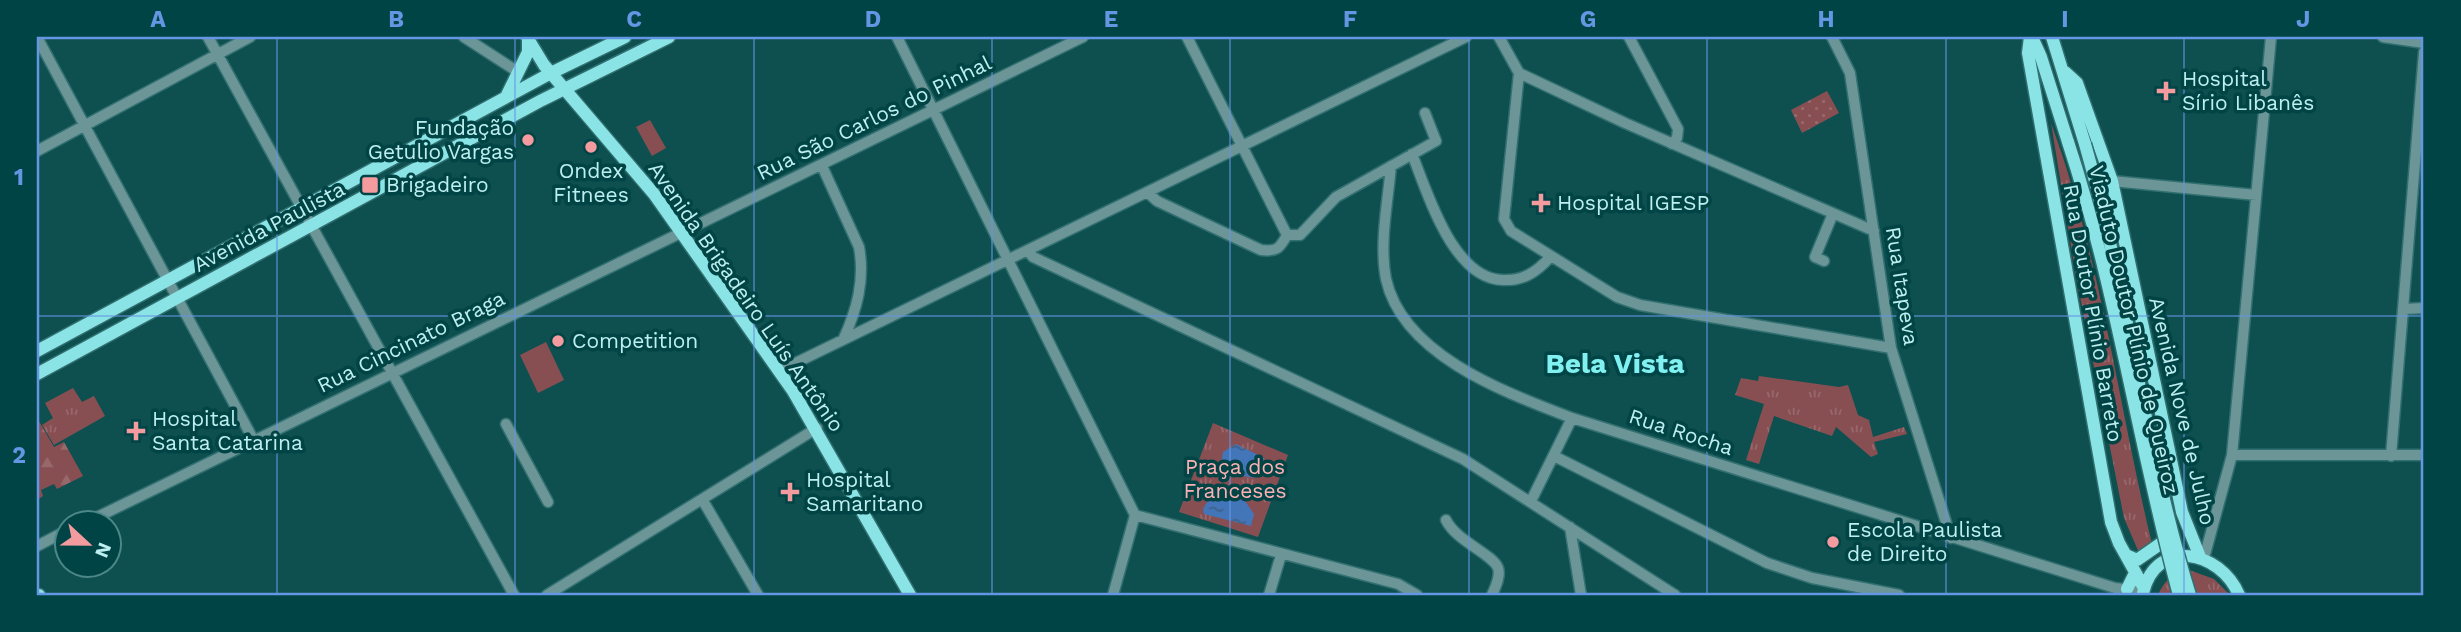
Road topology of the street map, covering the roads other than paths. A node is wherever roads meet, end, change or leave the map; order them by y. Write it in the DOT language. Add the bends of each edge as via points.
graph roads {
  1 [pos="37,37"];
  2 [pos="208,37"];
  3 [pos="250,37"];
  4 [pos="464,37"];
  5 [pos="527,37"];
  6 [pos="625,37"];
  7 [pos="670,37"];
  8 [pos="897,37"];
  9 [pos="1083,37"];
  10 [pos="1187,37"];
  11 [pos="1466,37"];
  12 [pos="1499,37"];
  13 [pos="1629,37"];
  14 [pos="1832,37"];
  15 [pos="2031,37"];
  16 [pos="2052,37"];
  17 [pos="2271,37"];
  18 [pos="2383,37"];
  19 [pos="2424,43"];
  20 [pos="2424,52"];
  21 [pos="218,54"];
  22 [pos="518,72"];
  23 [pos="2064,72"];
  24 [pos="551,73"];
  25 [pos="1519,73"];
  26 [pos="2423,81"];
  27 [pos="564,89"];
  28 [pos="505,99"];
  29 [pos="933,112"];
  30 [pos="1425,113"];
  31 [pos="85,125"];
  32 [pos="1672,144"];
  33 [pos="1244,145"];
  34 [pos="37,151"];
  35 [pos="1412,154"];
  36 [pos="822,166"];
  37 [pos="1391,166"];
  38 [pos="2112,181"];
  39 [pos="1147,192"];
  40 [pos="2256,195"];
  41 [pos="302,208"];
  42 [pos="1832,216"];
  43 [pos="312,226"];
  44 [pos="1874,231"];
  45 [pos="682,233"];
  46 [pos="1287,235"];
  47 [pos="1028,251"];
  48 [pos="1550,257"];
  49 [pos="1815,257"];
  50 [pos="1009,260"];
  51 [pos="168,280"];
  52 [pos="179,298"];
  53 [pos="2424,308"];
  54 [pos="2404,309"];
  55 [pos="843,340"];
  56 [pos="1891,348"];
  57 [pos="37,351"];
  58 [pos="779,371"];
  59 [pos="391,372"];
  60 [pos="37,374"];
  61 [pos="1572,418"];
  62 [pos="506,424"];
  63 [pos="817,428"];
  64 [pos="253,439"];
  65 [pos="2232,455"];
  66 [pos="2424,455"];
  67 [pos="1554,456"];
  68 [pos="2391,456"];
  69 [pos="702,499"];
  70 [pos="1531,501"];
  71 [pos="548,502"];
  72 [pos="109,510"];
  73 [pos="2182,512"];
  74 [pos="1135,515"];
  75 [pos="1446,520"];
  76 [pos="1570,527"];
  77 [pos="1951,538"];
  78 [pos="1281,555"];
  79 [pos="2126,555"];
  80 [pos="2202,558"];
  81 [pos="2135,573"];
  82 [pos="1397,590"];
  83 [pos="2122,591"];
  84 [pos="2143,592"];
  85 [pos="514,595"];
  86 [pos="547,595"];
  87 [pos="758,595"];
  88 [pos="910,595"];
  89 [pos="1114,595"];
  90 [pos="1269,595"];
  91 [pos="1417,595"];
  92 [pos="1492,595"];
  93 [pos="1581,595"];
  94 [pos="1675,595"];
  95 [pos="1899,595"];
  96 [pos="2179,595"];
  97 [pos="2190,595"];
  98 [pos="2239,595"];
  1 -- 31 [label="street"];
  2 -- 21 [label="street"];
  3 -- 21 [label="street"];
  4 -- 22 [label="street"];
  5 -- 22 [label="main road" via="529,46"];
  5 -- 24 [label="main road, Avenida Brigadeiro Luís Antônio"];
  6 -- 24 [label="main road, Avenida Paulista"];
  7 -- 27 [label="main road, Avenida Paulista"];
  8 -- 29 [label="street"];
  9 -- 29 [label="street, Rua São Carlos do Pinhal"];
  10 -- 33 [label="street"];
  11 -- 33 [label="street"];
  12 -- 25 [label="street"];
  13 -- 32 [label="street" via="1678,129"];
  14 -- 44 [label="street, Rua Itapeva" via="1850,74"];
  15 -- 79 [label="main road, Rua Doutor Plínio Barreto" via="2028,53 2086,393 2111,522"];
  15 -- 96 [label="main road, Viaduto Doutor Plínio de Queiroz, bridge" via="2099,246"];
  16 -- 23 [label="main road, Avenida Nove de Julho"];
  17 -- 40 [label="street"];
  18 -- 19 [label="street"];
  20 -- 26 [label="street"];
  21 -- 31 [label="street"];
  21 -- 41 [label="street"];
  22 -- 28 [label="main road"];
  23 -- 38 [label="main road, Avenida Nove de Julho" via="2077,83"];
  23 -- 97 [label="main road, Viaduto Doutor Plínio de Queiroz, bridge" via="2116,267 2159,476"];
  24 -- 27 [label="main road, Avenida Brigadeiro Luís Antônio"];
  24 -- 28 [label="main road, Avenida Paulista"];
  25 -- 32 [label="street"];
  25 -- 48 [label="street" via="1504,219 1511,231"];
  26 -- 54 [label="street"];
  27 -- 43 [label="main road, Avenida Paulista"];
  27 -- 45 [label="main road, Avenida Brigadeiro Luís Antônio"];
  28 -- 41 [label="main road, Avenida Paulista"];
  29 -- 36 [label="street, Rua São Carlos do Pinhal"];
  29 -- 50 [label="street"];
  30 -- 35 [label="street" via="1437,139"];
  31 -- 34 [label="street"];
  31 -- 51 [label="street"];
  32 -- 42 [label="street"];
  33 -- 39 [label="street"];
  33 -- 46 [label="street"];
  35 -- 37 [label="street"];
  35 -- 48 [label="street" via="1457,253 1471,270 1486,278 1520,279"];
  36 -- 45 [label="street, Rua São Carlos do Pinhal"];
  36 -- 55 [label="street" via="862,261 857,311"];
  37 -- 46 [label="street" via="1336,197 1300,235"];
  37 -- 61 [label="street, Rua Rocha" via="1386,278 1402,315 1420,336 1465,370"];
  38 -- 40 [label="street"];
  38 -- 73 [label="main road, Avenida Nove de Julho"];
  39 -- 46 [label="street" via="1261,250 1280,248"];
  39 -- 47 [label="street"];
  40 -- 65 [label="street"];
  41 -- 43 [label="street"];
  41 -- 51 [label="main road, Avenida Paulista"];
  42 -- 44 [label="street"];
  42 -- 49 [label="street"];
  43 -- 52 [label="main road, Avenida Paulista"];
  43 -- 59 [label="street"];
  44 -- 56 [label="street, Rua Itapeva"];
  45 -- 58 [label="main road, Avenida Brigadeiro Luís Antônio"];
  45 -- 59 [label="street, Rua Cincinato Braga"];
  47 -- 50 [label="street"];
  47 -- 70 [label="street" via="1446,450"];
  48 -- 56 [label="street" via="1617,297 1640,305"];
  50 -- 55 [label="street"];
  50 -- 74 [label="street"];
  51 -- 52 [label="street"];
  51 -- 57 [label="main road, Avenida Paulista"];
  52 -- 60 [label="main road, Avenida Paulista"];
  52 -- 64 [label="street"];
  53 -- 54 [label="street"];
  54 -- 68 [label="street"];
  55 -- 58 [label="street"];
  56 -- 77 [label="street, Rua Itapeva"];
  58 -- 63 [label="main road, Avenida Brigadeiro Luís Antônio"];
  59 -- 64 [label="street, Rua Cincinato Braga"];
  59 -- 85 [label="street"];
  61 -- 67 [label="street"];
  61 -- 77 [label="street, Rua Rocha"];
  62 -- 71 [label="street"];
  63 -- 69 [label="street"];
  63 -- 88 [label="main road, Avenida Brigadeiro Luís Antônio"];
  64 -- 72 [label="street, Rua Cincinato Braga"];
  65 -- 68 [label="street"];
  65 -- 80 [label="street"];
  66 -- 68 [label="street"];
  67 -- 70 [label="street"];
  67 -- 95 [label="street" via="1767,563 1812,578"];
  69 -- 86 [label="street"];
  69 -- 87 [label="street"];
  70 -- 76 [label="street"];
  73 -- 79 [label="main road" via="2176,532 2158,548 2137,560"];
  73 -- 80 [label="main road, Avenida Nove de Julho"];
  74 -- 78 [label="street"];
  74 -- 89 [label="street"];
  75 -- 92 [label="street" via="1451,531 1497,565 1499,575"];
  76 -- 93 [label="street"];
  76 -- 94 [label="street"];
  77 -- 83 [label="street, Rua Rocha"];
  78 -- 82 [label="street"];
  78 -- 90 [label="street"];
  79 -- 81 [label="main road, Rua Doutor Plínio Barreto"];
  80 -- 84 [label="main road" via="2167,561 2153,571"];
  80 -- 98 [label="main road" via="2226,574"];
  81 -- 83 [label="main road"];
  81 -- 84 [label="main road, Rua Doutor Plínio Barreto"];
  82 -- 91 [label="street"];
  83 -- 84 [label="street, Rua Rocha"];
}
